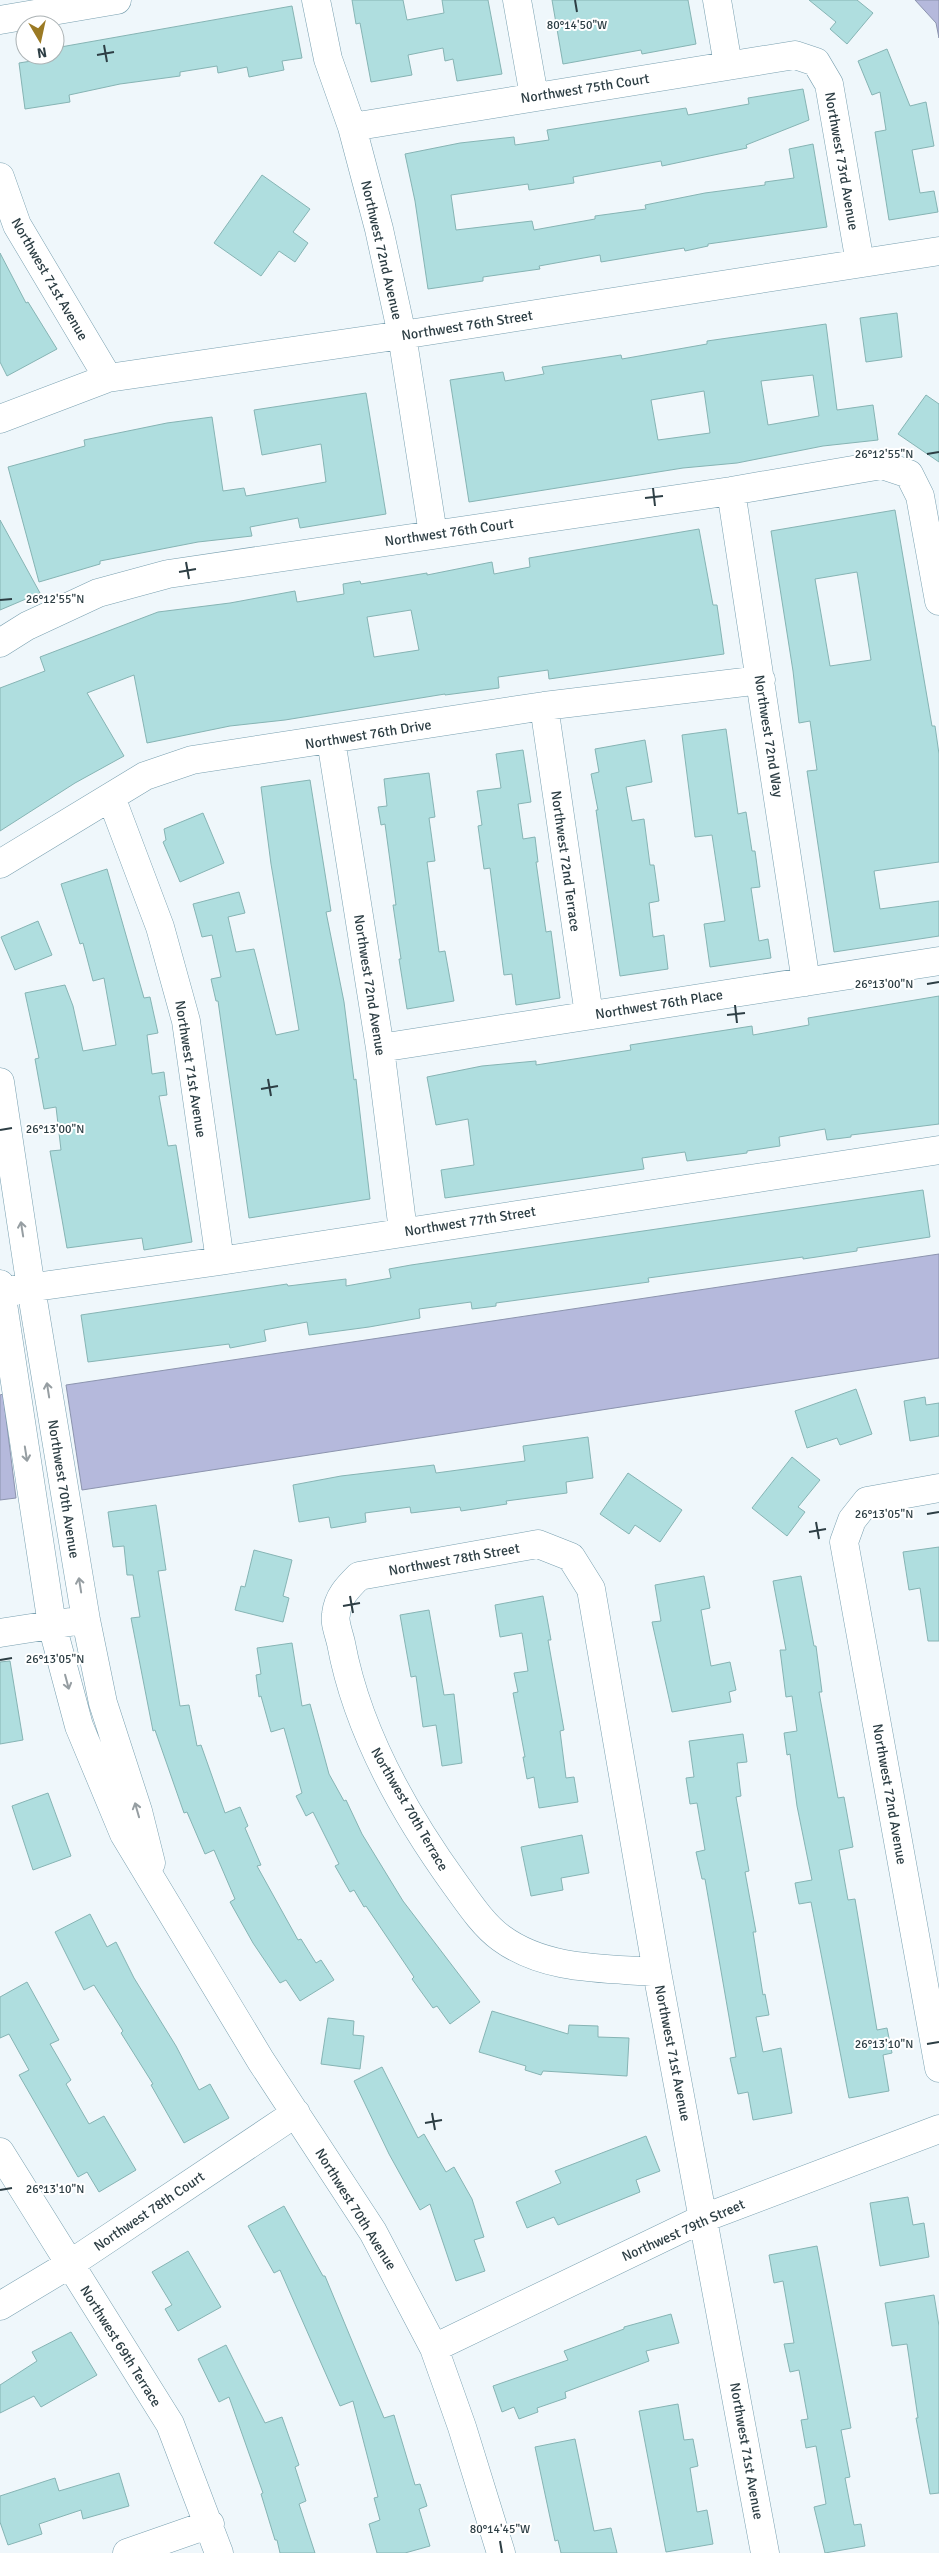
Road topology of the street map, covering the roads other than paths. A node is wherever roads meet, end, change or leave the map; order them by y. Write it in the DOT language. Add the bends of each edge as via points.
graph roads {
  1 [pos="117,0"];
  2 [pos="316,0"];
  3 [pos="517,0"];
  4 [pos="717,0"];
  5 [pos="0,20"];
  6 [pos="816,62"];
  7 [pos="728,65"];
  8 [pos="534,96"];
  9 [pos="352,127"];
  10 [pos="0,177"];
  11 [pos="939,251"];
  12 [pos="860,263"];
  13 [pos="402,336"];
  14 [pos="108,378"];
  15 [pos="0,419"];
  16 [pos="731,491"];
  17 [pos="433,534"];
  18 [pos="939,601"];
  19 [pos="0,643"];
  20 [pos="761,680"];
  21 [pos="544,706"];
  22 [pos="331,740"];
  23 [pos="111,797"];
  24 [pos="0,864"];
  25 [pos="939,961"];
  26 [pos="806,982"];
  27 [pos="589,1015"];
  28 [pos="380,1048"];
  29 [pos="0,1082"];
  30 [pos="939,1150"];
  31 [pos="403,1232"];
  32 [pos="220,1261"];
  33 [pos="31,1288"];
  34 [pos="0,1289"];
  35 [pos="939,1488"];
  36 [pos="571,1558"];
  37 [pos="341,1594"];
  38 [pos="86,1620"];
  39 [pos="52,1625"];
  40 [pos="0,1632"];
  41 [pos="158,1891"];
  42 [pos="657,1972"];
  43 [pos="939,2068"];
  44 [pos="296,2113"];
  45 [pos="939,2129"];
  46 [pos="0,2152"];
  47 [pos="704,2218"];
  48 [pos="70,2264"];
  49 [pos="0,2306"];
  50 [pos="434,2348"];
  51 [pos="210,2524"];
  52 [pos="127,2553"];
  53 [pos="219,2553"];
  54 [pos="501,2553"];
  55 [pos="766,2553"];
  1 -- 5 [label="street"];
  2 -- 9 [label="street, Northwest 72nd Avenue" via="328,59"];
  3 -- 8 [label="street"];
  4 -- 7 [label="street"];
  6 -- 7 [label="street, Northwest 75th Court" via="795,55"];
  6 -- 12 [label="street, Northwest 73rd Avenue" via="829,84"];
  7 -- 8 [label="street, Northwest 75th Court"];
  8 -- 9 [label="street, Northwest 75th Court"];
  9 -- 13 [label="street, Northwest 72nd Avenue" via="380,229"];
  10 -- 14 [label="street, Northwest 71st Avenue" via="17,226"];
  11 -- 12 [label="street, Northwest 76th Street"];
  12 -- 13 [label="street, Northwest 76th Street"];
  13 -- 14 [label="street, Northwest 76th Street"];
  13 -- 17 [label="street, Northwest 72nd Avenue"];
  14 -- 15 [label="street, Northwest 76th Street"];
  16 -- 17 [label="street, Northwest 76th Court"];
  16 -- 18 [label="street, Northwest 76th Court" via="882,465 909,474 920,496"];
  16 -- 20 [label="street, Northwest 72nd Way"];
  17 -- 19 [label="street, Northwest 76th Court" via="168,574 98,593 27,626"];
  20 -- 21 [label="street, Northwest 76th Drive"];
  20 -- 26 [label="street, Northwest 72nd Way"];
  21 -- 22 [label="street, Northwest 76th Drive"];
  21 -- 27 [label="street, Northwest 72nd Terrace"];
  22 -- 23 [label="street, Northwest 76th Drive" via="192,760 145,776"];
  22 -- 28 [label="street, Northwest 72nd Avenue"];
  23 -- 24 [label="street, Northwest 76th Drive"];
  23 -- 32 [label="street, Northwest 71st Avenue" via="160,927 186,1021"];
  25 -- 26 [label="street, Northwest 76th Place"];
  26 -- 27 [label="street, Northwest 76th Place"];
  27 -- 28 [label="street, Northwest 76th Place"];
  28 -- 31 [label="street, Northwest 72nd Avenue"];
  33 -- 29 [label="street, Northwest 70th Avenue, one-way"];
  30 -- 31 [label="street, Northwest 77th Street"];
  31 -- 32 [label="street, Northwest 77th Street"];
  32 -- 33 [label="street, Northwest 77th Street"];
  33 -- 34 [label="street, Northwest 77th Street"];
  38 -- 33 [label="street, Northwest 70th Avenue, one-way"];
  34 -- 39 [label="street, Northwest 70th Avenue, one-way"];
  35 -- 43 [label="street, Northwest 72nd Avenue" via="867,1501 852,1520 844,1542"];
  36 -- 37 [label="street, Northwest 78th Street" via="538,1544 358,1576"];
  36 -- 42 [label="street, Northwest 71st Avenue" via="591,1589"];
  37 -- 42 [label="street, Northwest 70th Terrace" via="335,1615 345,1665 372,1743 431,1851 469,1904 500,1938 535,1956 574,1966"];
  38 -- 39 [label="street"];
  41 -- 38 [label="street, Northwest 70th Avenue, one-way" via="138,1811 103,1703"];
  39 -- 40 [label="street"];
  39 -- 41 [label="street, Northwest 70th Avenue, one-way" via="79,1726 124,1834"];
  41 -- 44 [label="street, Northwest 70th Avenue"];
  42 -- 47 [label="street, Northwest 71st Avenue"];
  44 -- 48 [label="street, Northwest 78th Court"];
  44 -- 50 [label="street, Northwest 70th Avenue" via="373,2232"];
  45 -- 47 [label="street, Northwest 79th Street"];
  46 -- 48 [label="street, Northwest 69th Terrace"];
  47 -- 50 [label="street, Northwest 79th Street"];
  47 -- 55 [label="street, Northwest 71st Avenue"];
  48 -- 49 [label="street, Northwest 78th Court"];
  48 -- 51 [label="street, Northwest 69th Terrace" via="170,2424"];
  50 -- 54 [label="street, Northwest 70th Avenue"];
  51 -- 52 [label="street"];
  51 -- 53 [label="street, Northwest 69th Terrace"];
}
